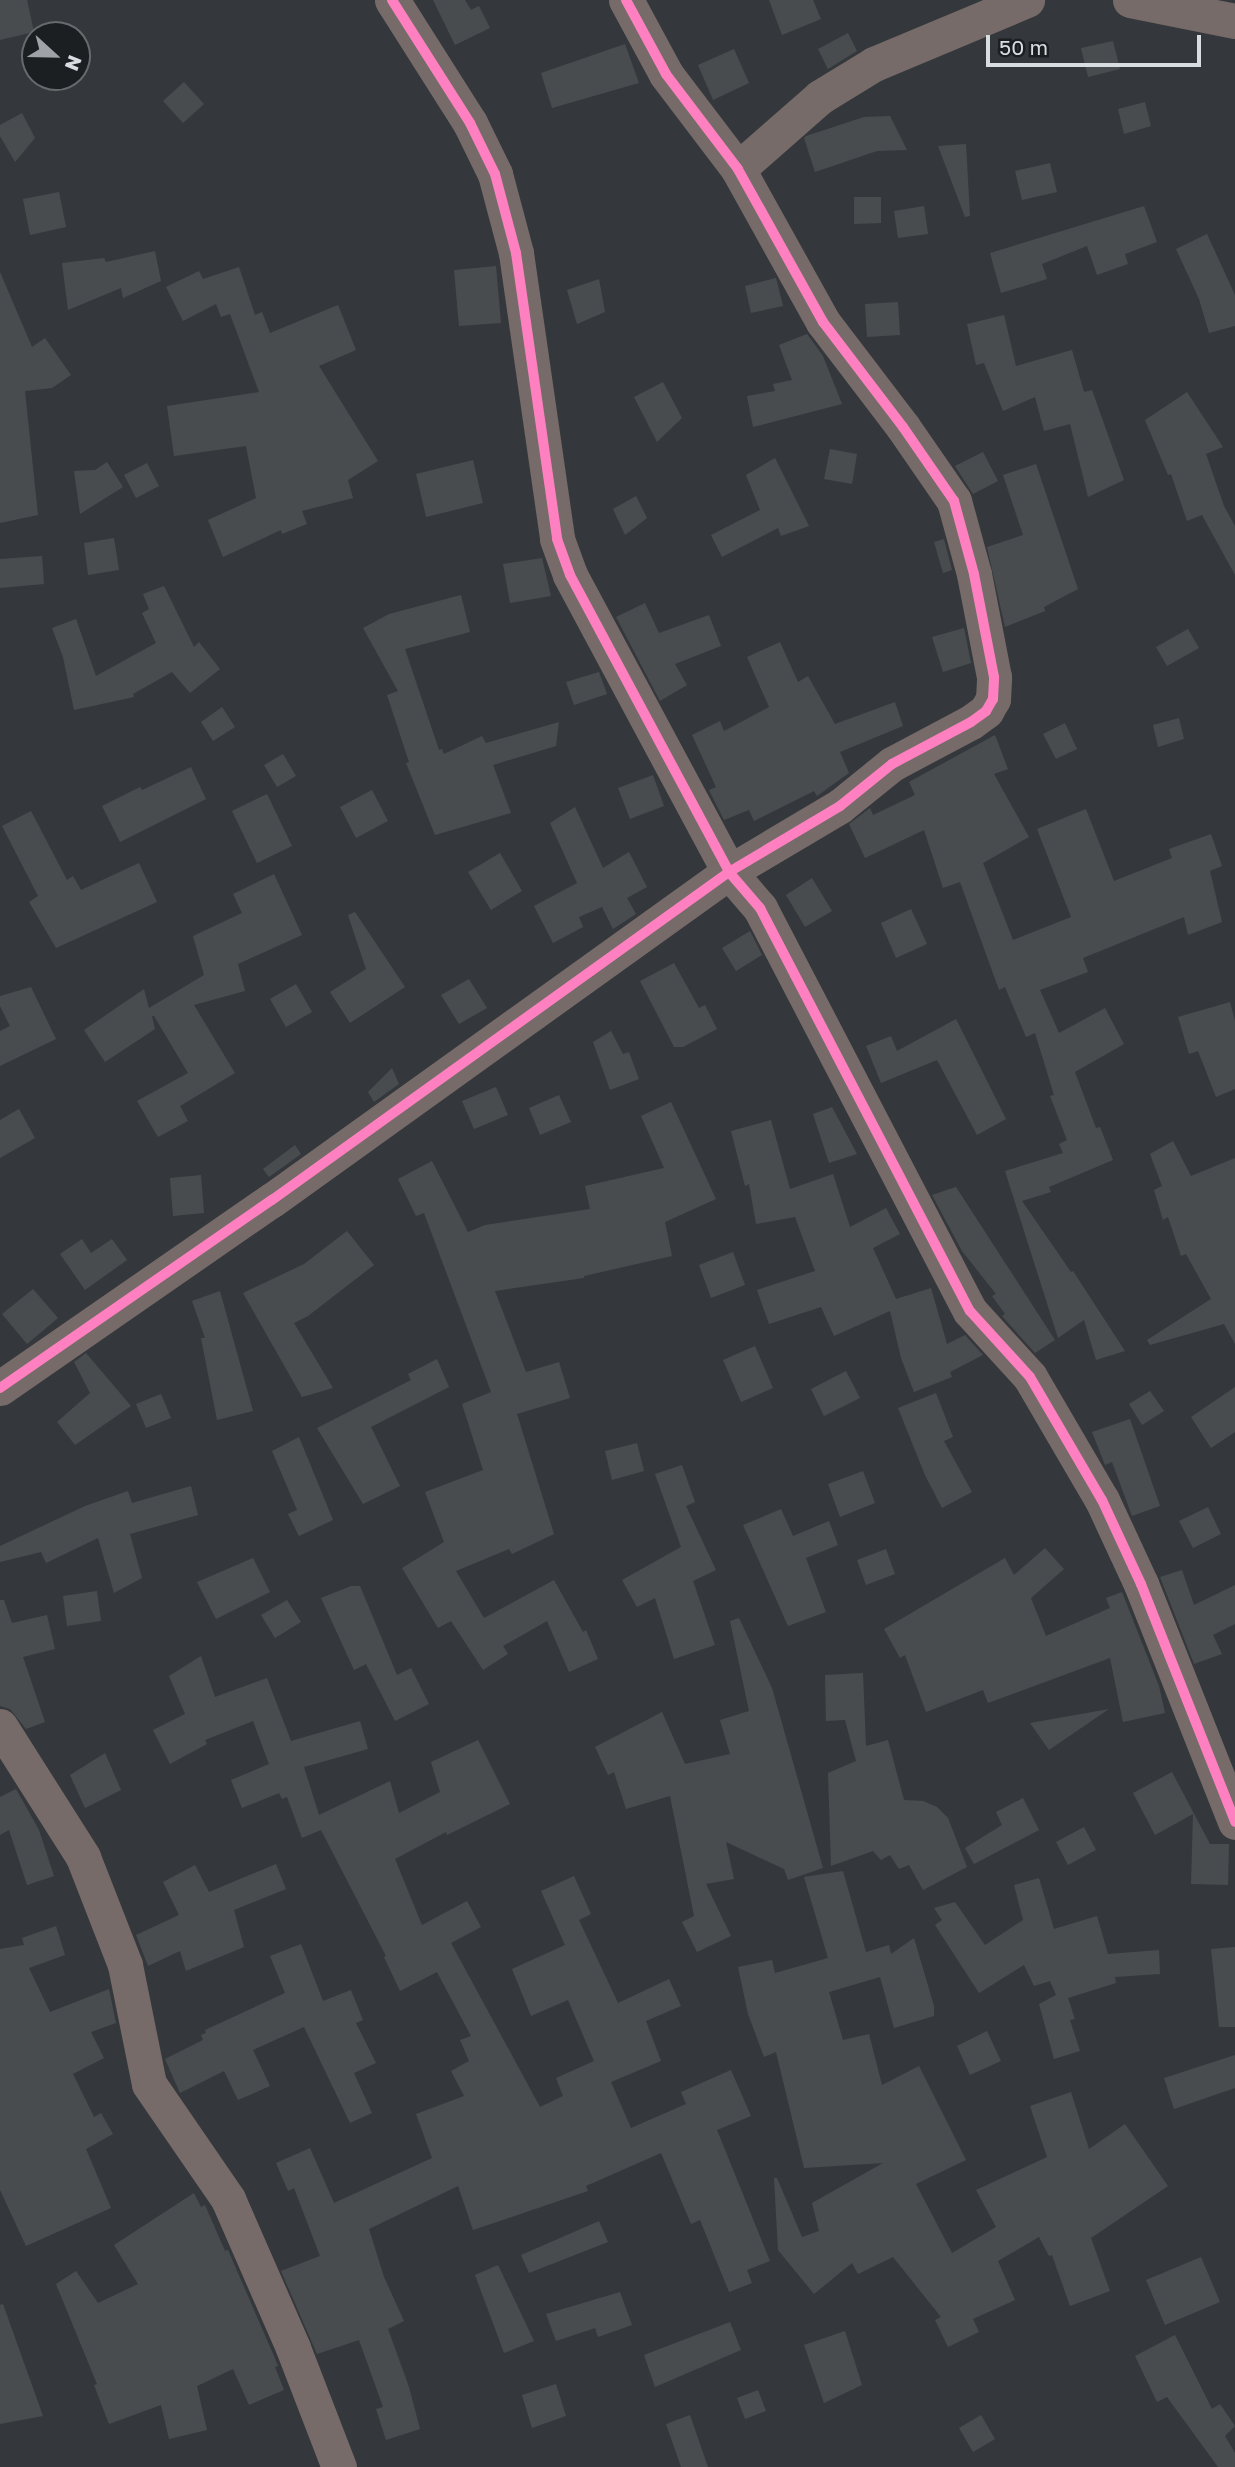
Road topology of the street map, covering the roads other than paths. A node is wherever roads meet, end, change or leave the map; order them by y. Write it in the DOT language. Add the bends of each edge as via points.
graph roads {
  1 [pos="392,0"];
  2 [pos="626,0"];
  3 [pos="1027,0"];
  4 [pos="1130,0"];
  5 [pos="1235,21"];
  6 [pos="738,169"];
  7 [pos="729,872"];
  8 [pos="0,1388"];
  9 [pos="0,1726"];
  10 [pos="1235,1822"];
  11 [pos="339,2467"];
  1 -- 7 [label="street" via="470,123 495,174 516,253 557,539 570,575"];
  2 -- 6 [label="street" via="666,74"];
  3 -- 6 [label="street" via="874,64 820,97"];
  4 -- 5 [label="street"];
  6 -- 7 [label="street" via="823,322 954,501 994,677 993,699 986,711 892,764 840,806"];
  7 -- 8 [label="street" via="272,1200"];
  7 -- 10 [label="street" via="760,908 970,1311 1030,1377 1102,1500 1141,1584"];
  9 -- 11 [label="street" via="83,1857 125,1965 149,2084 228,2199"];
}
